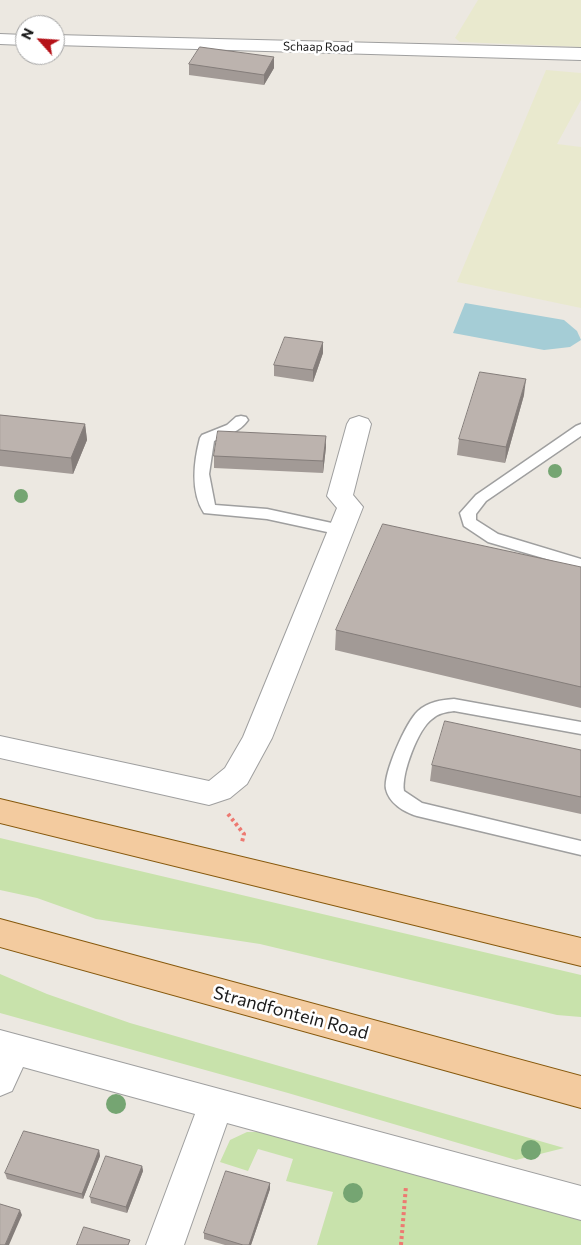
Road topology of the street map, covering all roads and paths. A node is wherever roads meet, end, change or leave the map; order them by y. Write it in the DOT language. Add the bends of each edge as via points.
graph roads {
  1 [pos="0,39"];
  2 [pos="15,40"];
  3 [pos="65,40"];
  4 [pos="581,54"];
  5 [pos="241,420"];
  6 [pos="359,424"];
  7 [pos="581,428"];
  8 [pos="340,530"];
  9 [pos="581,564"];
  10 [pos="581,728"];
  11 [pos="0,747"];
  12 [pos="215,792"];
  13 [pos="0,811"];
  14 [pos="242,842"];
  15 [pos="581,848"];
  16 [pos="0,933"];
  17 [pos="581,952"];
  18 [pos="5,1058"];
  19 [pos="581,1092"];
  20 [pos="216,1104"];
  21 [pos="408,1156"];
  22 [pos="581,1203"];
  23 [pos="165,1245"];
  24 [pos="401,1245"];
  1 -- 2 [label="street"];
  3 -- 4 [label="street, Schaap Road"];
  5 -- 8 [label="lane" via="232,428 207,438 203,452 202,492 209,509 267,514"];
  6 -- 8 [label="street" via="340,496 350,507"];
  7 -- 9 [label="lane" via="481,498 468,513 469,522 493,538"];
  8 -- 12 [label="street" via="257,738 236,776"];
  10 -- 15 [label="lane" via="443,705 419,719 394,780 400,797 417,809"];
  11 -- 12 [label="street"];
  12 -- 14 [label="path" via="244,834"];
  13 -- 17 [label="main road"];
  16 -- 19 [label="main road, Strandfontein Road"];
  18 -- 20 [label="street"];
  20 -- 21 [label="street"];
  20 -- 23 [label="street"];
  21 -- 22 [label="street"];
  21 -- 24 [label="path"];
}
